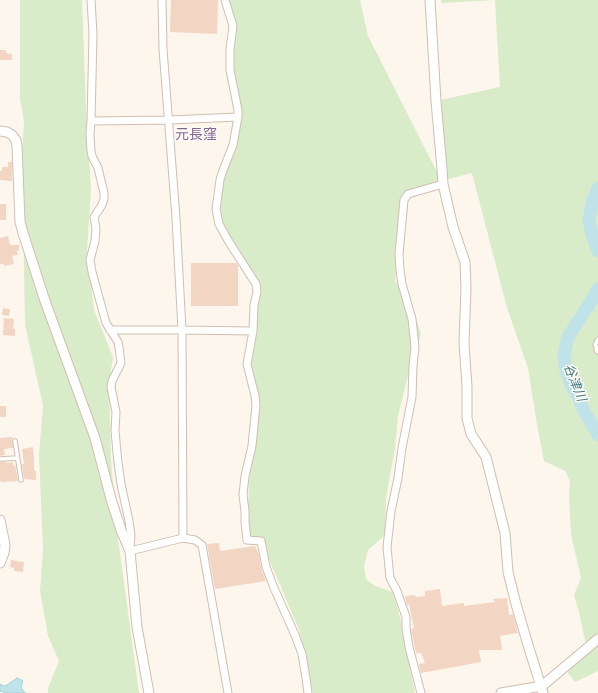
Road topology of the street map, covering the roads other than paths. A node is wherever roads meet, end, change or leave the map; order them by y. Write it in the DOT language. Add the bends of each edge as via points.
graph roads {
  1 [pos="91,0"];
  2 [pos="162,0"];
  3 [pos="225,0"];
  4 [pos="430,0"];
  5 [pos="238,117"];
  6 [pos="91,120"];
  7 [pos="169,120"];
  8 [pos="0,131"];
  9 [pos="443,184"];
  10 [pos="110,330"];
  11 [pos="182,330"];
  12 [pos="253,331"];
  13 [pos="598,339"];
  14 [pos="598,349"];
  15 [pos="15,441"];
  16 [pos="17,458"];
  17 [pos="0,459"];
  18 [pos="21,480"];
  19 [pos="0,520"];
  20 [pos="183,538"];
  21 [pos="130,551"];
  22 [pos="0,563"];
  23 [pos="598,639"];
  24 [pos="542,690"];
  25 [pos="149,693"];
  26 [pos="228,693"];
  27 [pos="308,693"];
  28 [pos="421,693"];
  29 [pos="501,693"];
  1 -- 6 [label="street"];
  2 -- 7 [label="street"];
  3 -- 5 [label="street" via="233,26 230,70"];
  4 -- 9 [label="street"];
  5 -- 7 [label="street"];
  5 -- 12 [label="street" via="233,145 220,180 216,209 219,224 228,242 256,284"];
  6 -- 7 [label="street"];
  6 -- 10 [label="street" via="92,156 98,168 104,199 94,218 95,241 90,260 106,324"];
  7 -- 11 [label="street"];
  8 -- 21 [label="street" via="7,132 16,140 20,222 45,301 95,438 119,524"];
  9 -- 24 [label="street" via="453,227 465,262 464,343 467,418 471,434 486,457 505,533 508,572"];
  9 -- 28 [label="street" via="408,194 404,200 400,270 412,319 415,347 412,397 386,547 390,578 406,617 409,647"];
  10 -- 11 [label="street"];
  10 -- 21 [label="street" via="118,342 121,361 111,387 116,412 118,464 130,520"];
  11 -- 12 [label="street"];
  11 -- 20 [label="street"];
  12 -- 27 [label="street" via="247,364 256,405 243,495 247,540 261,541 266,567 302,654"];
  13 -- 14 [label="lane" via="595,345"];
  15 -- 16 [label="lane"];
  16 -- 17 [label="lane"];
  16 -- 18 [label="lane"];
  19 -- 22 [label="street" via="5,545"];
  20 -- 21 [label="street"];
  20 -- 26 [label="street" via="195,540 202,545"];
  21 -- 25 [label="street" via="137,627"];
  23 -- 24 [label="street"];
  24 -- 29 [label="street"];
}
